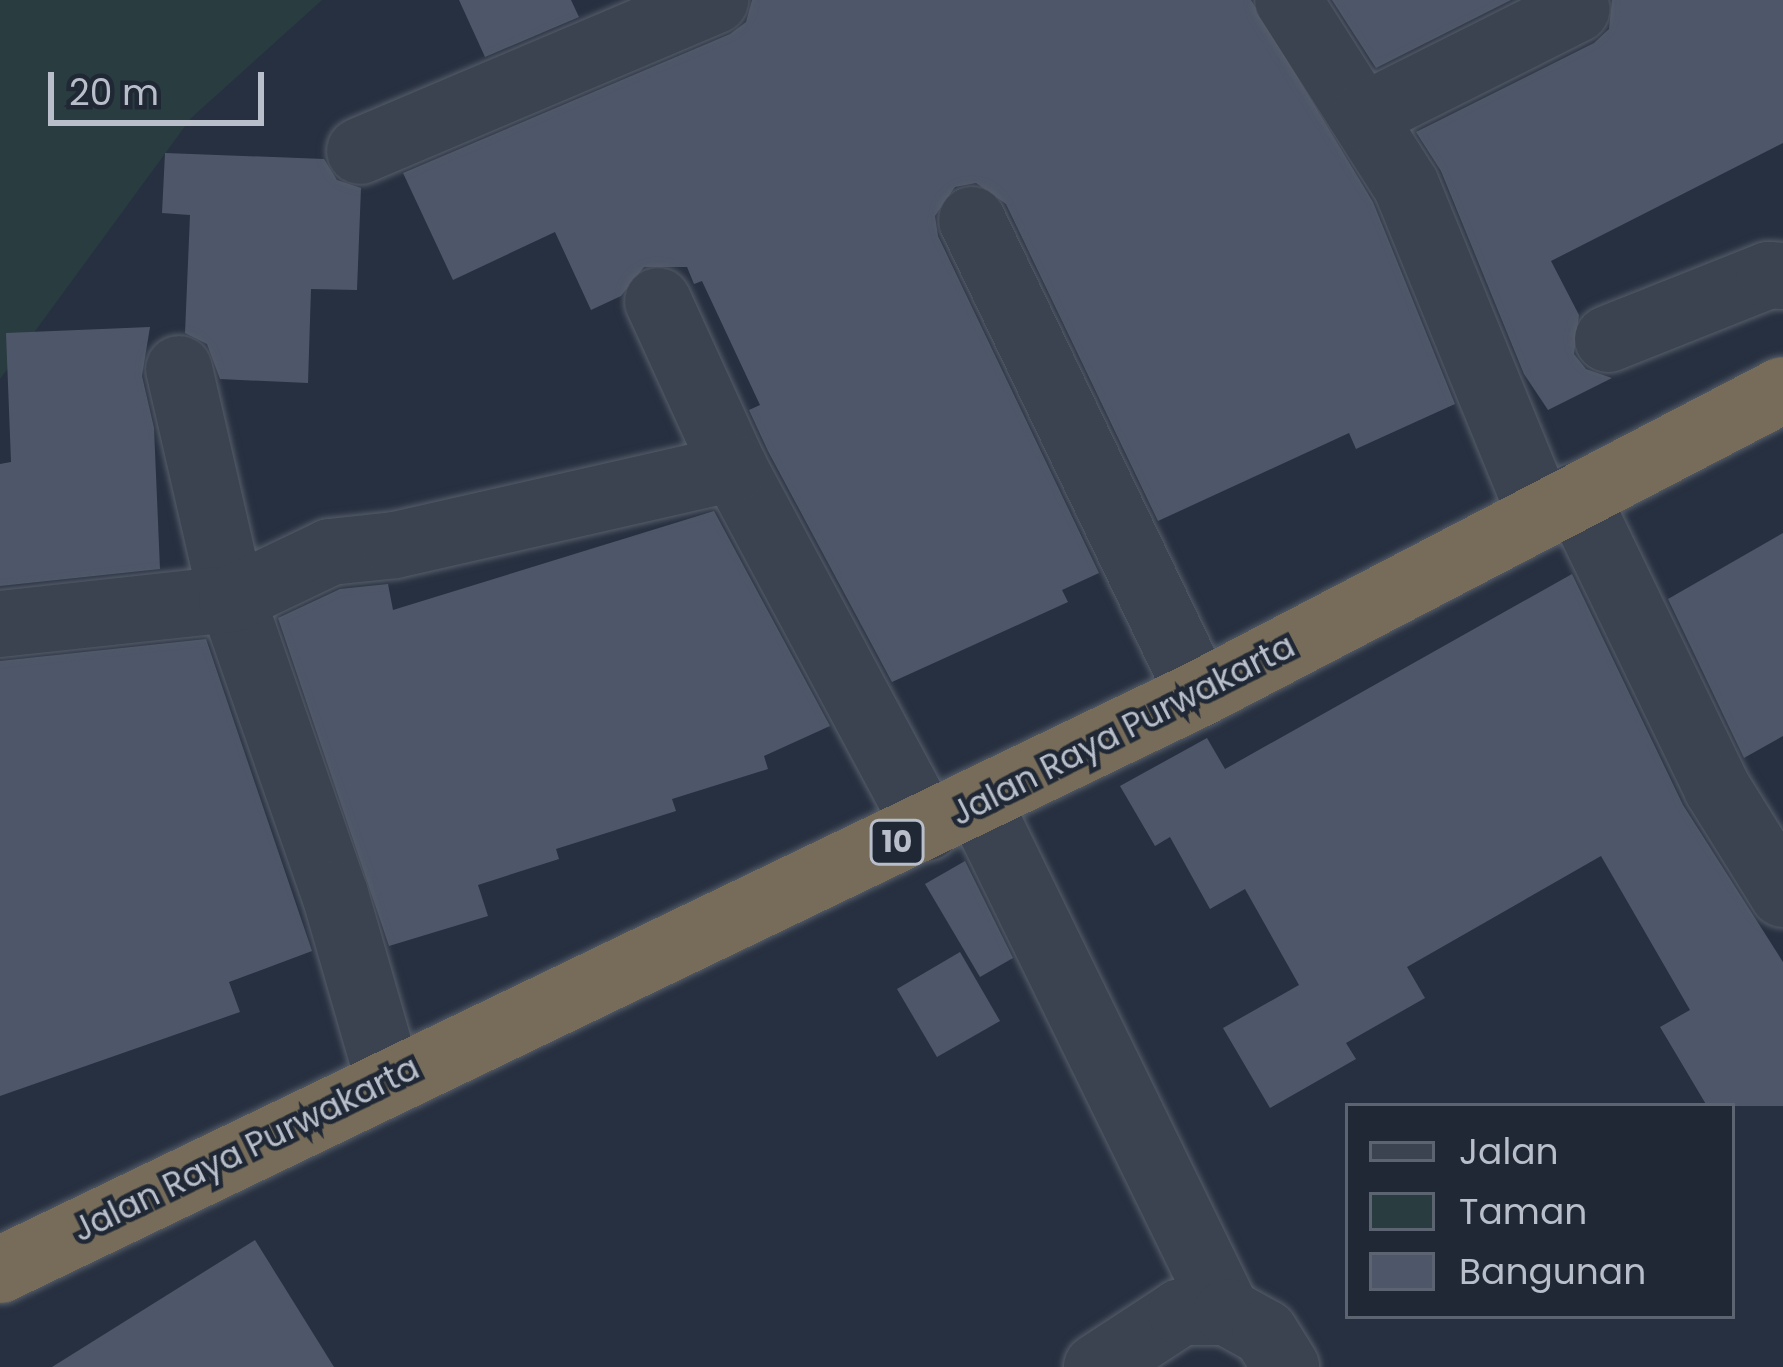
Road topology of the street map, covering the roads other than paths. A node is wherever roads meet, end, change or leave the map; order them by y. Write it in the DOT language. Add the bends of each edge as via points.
graph roads {
  1 [pos="715,0"];
  2 [pos="1288,0"];
  3 [pos="1576,8"];
  4 [pos="1364,116"];
  5 [pos="360,151"];
  6 [pos="972,220"];
  7 [pos="1783,276"];
  8 [pos="658,301"];
  9 [pos="1608,339"];
  10 [pos="179,369"];
  11 [pos="1783,390"];
  12 [pos="734,468"];
  13 [pos="1558,506"];
  14 [pos="232,599"];
  15 [pos="0,624"];
  16 [pos="1199,694"];
  17 [pos="953,815"];
  18 [pos="1783,894"];
  19 [pos="388,1078"];
  20 [pos="0,1270"];
  21 [pos="1227,1312"];
  22 [pos="1097,1367"];
  23 [pos="1286,1367"];
  1 -- 5 [label="street"];
  2 -- 4 [label="street"];
  3 -- 4 [label="street"];
  4 -- 13 [label="street" via="1406,185"];
  6 -- 16 [label="street"];
  7 -- 9 [label="street"];
  8 -- 12 [label="street"];
  10 -- 14 [label="street"];
  11 -- 13 [label="highway, Jalan Raya Purwakarta / 10"];
  12 -- 14 [label="street" via="330,552"];
  12 -- 17 [label="street"];
  13 -- 16 [label="highway, Jalan Raya Purwakarta / 10"];
  13 -- 18 [label="street"];
  14 -- 15 [label="street"];
  14 -- 19 [label="street" via="335,894"];
  16 -- 17 [label="highway, Jalan Raya Purwakarta / 10"];
  17 -- 19 [label="highway, Jalan Raya Purwakarta / 10"];
  17 -- 21 [label="street"];
  19 -- 20 [label="highway, Jalan Raya Purwakarta / 10"];
  21 -- 22 [label="street" via="1181,1312"];
  21 -- 23 [label="street" via="1265,1333"];
}
